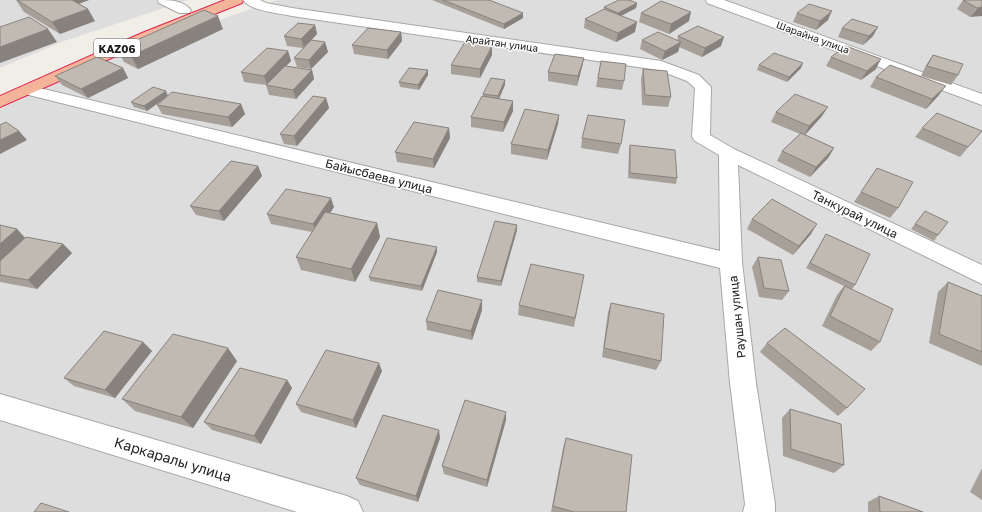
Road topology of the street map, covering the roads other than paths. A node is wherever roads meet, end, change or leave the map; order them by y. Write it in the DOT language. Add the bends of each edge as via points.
graph roads {
  1 [pos="164,0"];
  2 [pos="213,0"];
  3 [pos="237,0"];
  4 [pos="249,0"];
  5 [pos="712,0"];
  6 [pos="184,10"];
  7 [pos="26,83"];
  8 [pos="982,100"];
  9 [pos="0,102"];
  10 [pos="728,153"];
  11 [pos="731,262"];
  12 [pos="982,275"];
  13 [pos="0,406"];
  14 [pos="347,512"];
  15 [pos="759,512"];
  1 -- 6 [label="street"];
  2 -- 6 [label="highway, KАZ06"];
  3 -- 7 [label="highway, KАZ06"];
  4 -- 10 [label="street, Арайтан улица" via="262,6 292,12 661,66 693,78 703,87 701,136"];
  5 -- 8 [label="street, Шарайна улица"];
  6 -- 7 [label="highway, KАZ06"];
  7 -- 9 [label="highway, KАZ06"];
  7 -- 11 [label="street, Байысбаева улица"];
  10 -- 11 [label="street, Раушан улица"];
  10 -- 12 [label="street, Танкурай улица"];
  11 -- 15 [label="street, Раушан улица"];
  13 -- 14 [label="street, Каркаралы улица"];
}
